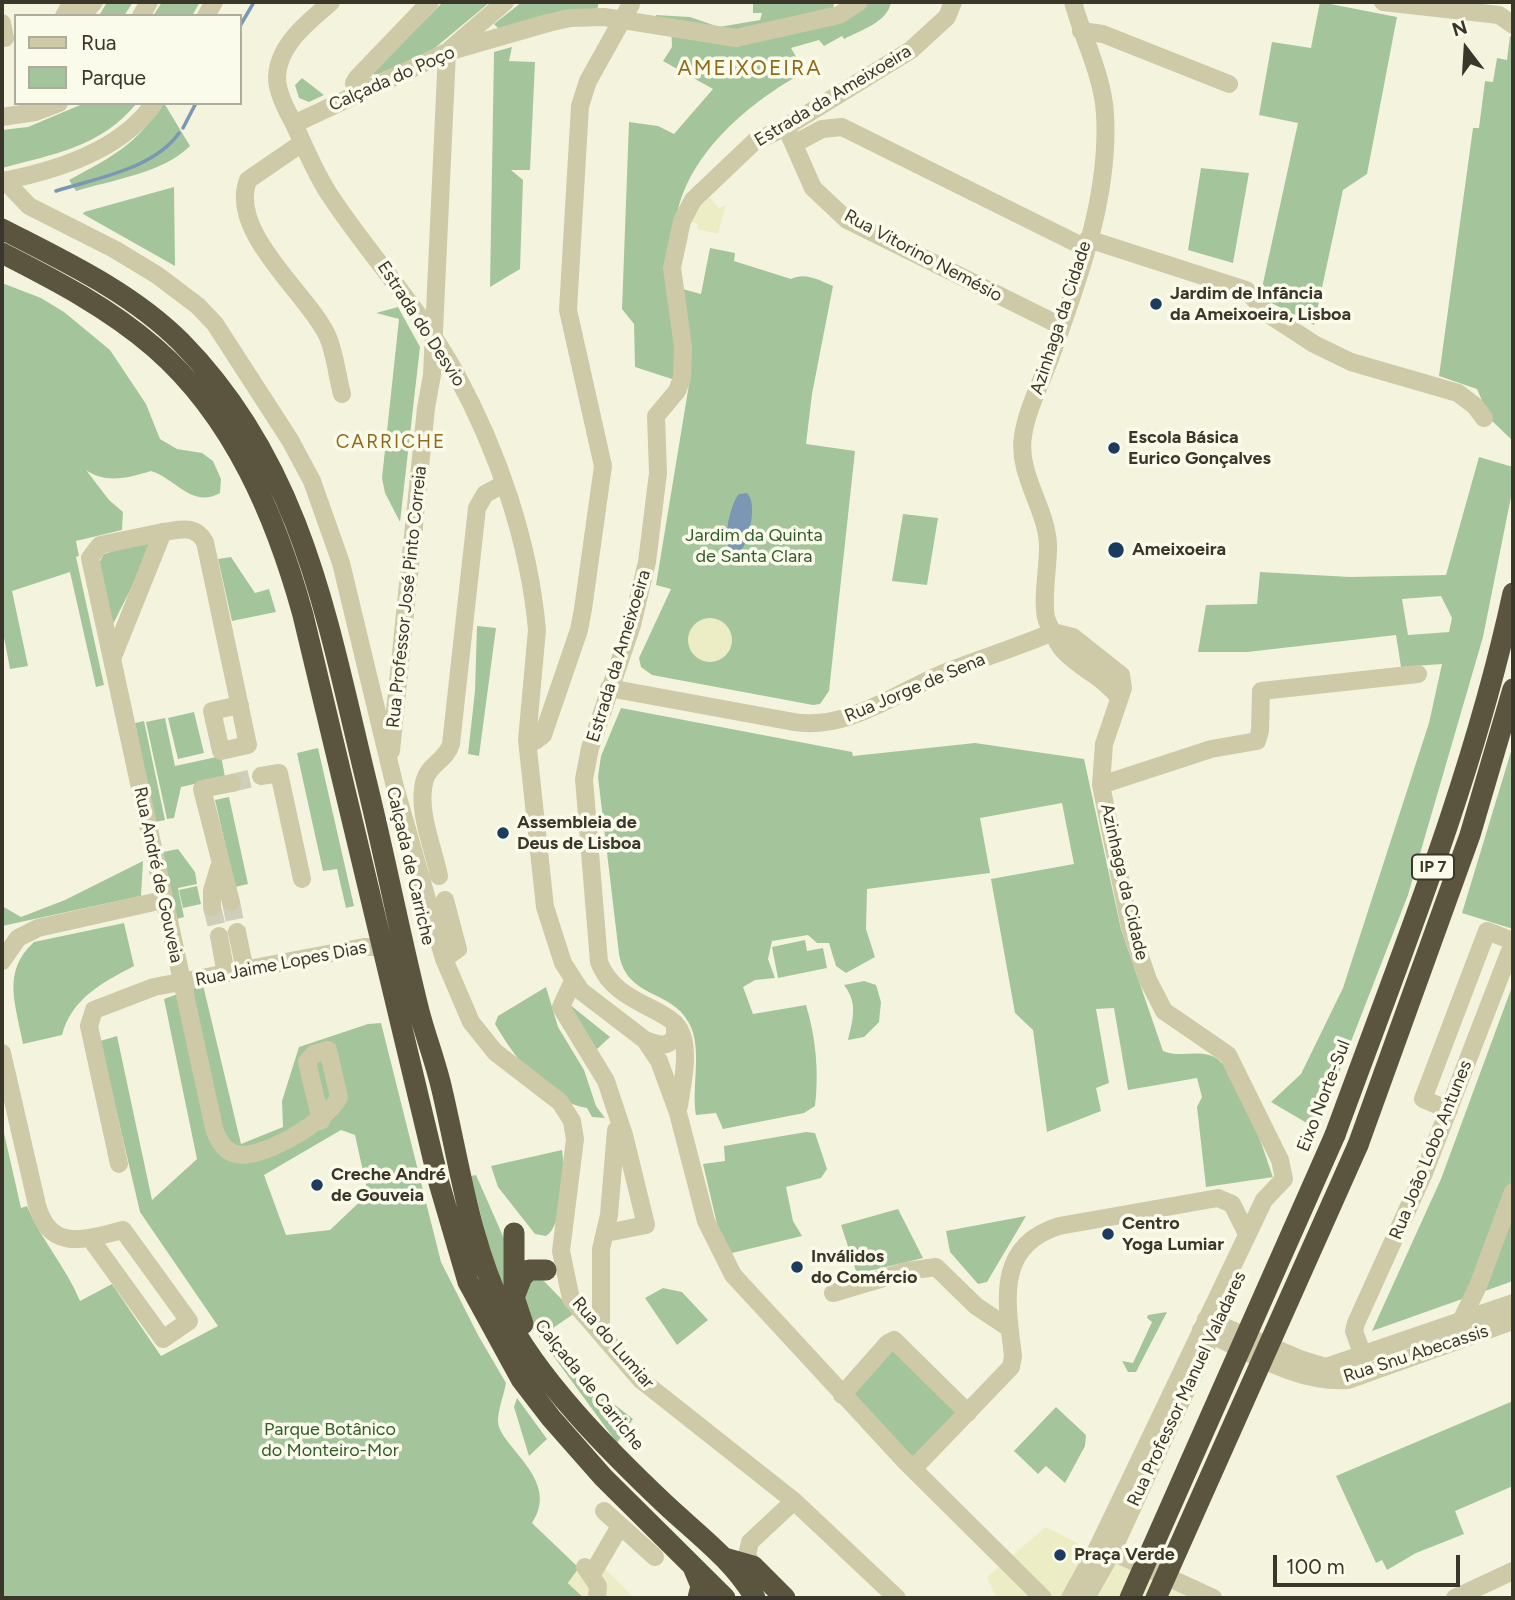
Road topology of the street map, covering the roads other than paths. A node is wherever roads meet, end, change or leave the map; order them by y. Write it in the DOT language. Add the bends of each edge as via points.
graph roads {
  1 [pos="331,2"];
  2 [pos="430,2"];
  3 [pos="505,2"];
  4 [pos="859,2"];
  5 [pos="1073,2"];
  6 [pos="1382,2"];
  7 [pos="1454,5"];
  8 [pos="950,9"];
  9 [pos="627,12"];
  10 [pos="1513,25"];
  11 [pos="1082,31"];
  12 [pos="1123,42"];
  13 [pos="447,52"];
  14 [pos="1089,52"];
  15 [pos="1229,84"];
  16 [pos="358,93"];
  17 [pos="54,105"];
  18 [pos="152,105"];
  19 [pos="2,117"];
  20 [pos="294,124"];
  21 [pos="786,127"];
  22 [pos="302,143"];
  23 [pos="794,144"];
  24 [pos="3,181"];
  25 [pos="2,229"];
  26 [pos="1087,243"];
  27 [pos="2,253"];
  28 [pos="1061,326"];
  29 [pos="434,337"];
  30 [pos="342,394"];
  31 [pos="1483,418"];
  32 [pos="504,484"];
  33 [pos="163,532"];
  34 [pos="1513,593"];
  35 [pos="1053,632"];
  36 [pos="112,659"];
  37 [pos="1418,674"];
  38 [pos="609,688"];
  39 [pos="1513,689"];
  40 [pos="240,705"];
  41 [pos="527,740"];
  42 [pos="390,765"];
  43 [pos="261,776"];
  44 [pos="232,783"];
  45 [pos="1101,785"];
  46 [pos="219,867"];
  47 [pos="439,876"];
  48 [pos="302,879"];
  49 [pos="163,900"];
  50 [pos="445,900"];
  51 [pos="231,902"];
  52 [pos="212,906"];
  53 [pos="237,932"];
  54 [pos="219,936"];
  55 [pos="1513,942"];
  56 [pos="381,947"];
  57 [pos="444,959"];
  58 [pos="2,961"];
  59 [pos="245,970"];
  60 [pos="226,974"];
  61 [pos="573,981"];
  62 [pos="181,982"];
  63 [pos="419,1012"];
  64 [pos="471,1022"];
  65 [pos="675,1023"];
  66 [pos="645,1041"];
  67 [pos="2,1054"];
  68 [pos="1449,1110"];
  69 [pos="616,1113"];
  70 [pos="678,1113"];
  71 [pos="321,1121"];
  72 [pos="119,1164"];
  73 [pos="1284,1179"];
  74 [pos="1513,1192"];
  75 [pos="514,1233"];
  76 [pos="607,1233"];
  77 [pos="1247,1234"];
  78 [pos="90,1238"];
  79 [pos="546,1270"];
  80 [pos="1478,1286"];
  81 [pos="834,1293"];
  82 [pos="514,1297"];
  83 [pos="1513,1303"];
  84 [pos="1496,1310"];
  85 [pos="1513,1321"];
  86 [pos="1460,1323"];
  87 [pos="1209,1327"];
  88 [pos="1009,1328"];
  89 [pos="600,1334"];
  90 [pos="1363,1356"];
  91 [pos="557,1387"];
  92 [pos="842,1395"];
  93 [pos="968,1413"];
  94 [pos="913,1469"];
  95 [pos="794,1501"];
  96 [pos="604,1511"];
  97 [pos="620,1525"];
  98 [pos="1106,1548"];
  99 [pos="655,1557"];
  100 [pos="725,1558"];
  101 [pos="691,1562"];
  102 [pos="753,1566"];
  103 [pos="1513,1572"];
  104 [pos="1211,1597"];
  105 [pos="597,1598"];
  106 [pos="698,1598"];
  107 [pos="725,1598"];
  108 [pos="754,1598"];
  109 [pos="785,1598"];
  110 [pos="897,1598"];
  111 [pos="1043,1598"];
  112 [pos="1070,1598"];
  113 [pos="1086,1598"];
  114 [pos="1130,1598"];
  115 [pos="1156,1598"];
  116 [pos="1455,1598"];
  1 -- 20 [label="street, Estrada do Desvio" via="293,37 280,62 279,90"];
  2 -- 16 [label="street" via="357,78"];
  3 -- 13 [label="street"];
  4 -- 9 [label="street, Calçada do Poço" via="839,15 736,38"];
  5 -- 11 [label="street, Azinhaga da Cidade"];
  6 -- 7 [label="street"];
  7 -- 10 [label="street" via="1499,15"];
  8 -- 21 [label="street, Estrada da Ameixoeira" via="911,50"];
  9 -- 13 [label="street, Calçada do Poço" via="570,18"];
  9 -- 41 [label="street" via="588,81 580,106 569,293 569,323 603,467 579,630 543,734 535,741"];
  11 -- 12 [label="street"];
  11 -- 14 [label="street, Azinhaga da Cidade"];
  12 -- 14 [label="street"];
  12 -- 15 [label="street"];
  13 -- 16 [label="street, Calçada do Poço"];
  13 -- 29 [label="street, Rua Professor José Pinto Correia"];
  14 -- 26 [label="street, Azinhaga da Cidade" via="1105,114 1098,200"];
  16 -- 20 [label="street, Calçada do Poço"];
  17 -- 19 [label="street"];
  18 -- 24 [label="street" via="111,144"];
  20 -- 22 [label="street, Estrada do Desvio"];
  21 -- 23 [label="street, Rua Vitorino Nemésio"];
  21 -- 38 [label="street, Estrada da Ameixoeira" via="754,142 703,188 685,212 672,268 682,347 681,382 656,416 658,473 647,562 639,601"];
  22 -- 29 [label="street, Estrada do Desvio" via="330,195"];
  22 -- 30 [label="street" via="248,180 249,217 256,237 327,336"];
  23 -- 26 [label="street" via="822,129 842,127"];
  23 -- 28 [label="street, Rua Vitorino Nemésio" via="813,188 847,220"];
  24 -- 42 [label="street, Calçada de Carriche" via="29,206 114,248 181,291 215,324 290,440 328,523"];
  25 -- 63 [label="highway, Calçada de Carriche" via="104,285 179,341 242,417 279,480 303,535 322,600"];
  26 -- 28 [label="street, Azinhaga da Cidade"];
  26 -- 31 [label="street" via="1246,290 1268,314 1314,344 1361,366 1458,393"];
  27 -- 56 [label="highway" via="90,301 157,350 218,421 259,487 279,534 303,615"];
  28 -- 35 [label="street, Azinhaga da Cidade" via="1022,439 1026,473 1046,524 1044,612"];
  29 -- 32 [label="street, Estrada do Desvio" via="475,413"];
  29 -- 42 [label="street, Rua Professor José Pinto Correia"];
  32 -- 41 [label="street, Estrada do Desvio" via="523,547 537,630"];
  32 -- 47 [label="street" via="485,494 477,508 451,744 425,779 422,804"];
  33 -- 36 [label="street"];
  33 -- 36 [label="street, Rua André de Gouveia" via="100,545 90,558"];
  33 -- 40 [label="street, Rua André de Gouveia" via="188,529 198,532 205,542"];
  34 -- 114 [label="highway, Eixo Norte-Sul / IP 7, bridge" via="1500,654 1450,820 1335,1135"];
  35 -- 38 [label="street, Rua Jorge de Sena" via="822,724"];
  35 -- 45 [label="street, Azinhaga da Cidade" via="1062,650 1118,691 1104,744"];
  36 -- 49 [label="street, Rua André de Gouveia"];
  37 -- 45 [label="street" via="1261,691 1257,741 1211,749"];
  38 -- 65 [label="street, Estrada da Ameixoeira" via="584,779 599,962 620,992"];
  39 -- 115 [label="highway, IP 7, bridge" via="1470,835 1357,1145"];
  41 -- 61 [label="street, Estrada do Desvio" via="545,908"];
  42 -- 57 [label="street, Calçada de Carriche"];
  43 -- 48 [label="street" via="279,773"];
  44 -- 46 [label="street" via="202,789"];
  45 -- 73 [label="street, Azinhaga da Cidade" via="1130,927 1148,980 1164,1011 1228,1055 1280,1160"];
  46 -- 51 [label="street"];
  46 -- 52 [label="street"];
  49 -- 58 [label="street" via="38,928 18,938"];
  49 -- 62 [label="street, Rua André de Gouveia"];
  50 -- 57 [label="street" via="458,948"];
  53 -- 59 [label="street"];
  54 -- 60 [label="street"];
  55 -- 68 [label="street, Rua João Lobo Antunes"];
  55 -- 68 [label="street" via="1487,931 1423,1100"];
  56 -- 59 [label="street, Rua Jaime Lopes Dias"];
  56 -- 63 [label="highway" via="398,952"];
  56 -- 101 [label="highway" via="457,1251 482,1314 551,1418 603,1477"];
  57 -- 64 [label="street, Calçada de Carriche"];
  59 -- 60 [label="street, Rua Jaime Lopes Dias"];
  60 -- 62 [label="street, Rua Jaime Lopes Dias"];
  61 -- 66 [label="street, Estrada do Desvio"];
  61 -- 69 [label="street" via="561,1007 606,1081"];
  62 -- 71 [label="street, Rua André de Gouveia" via="214,1128 225,1149 241,1155 261,1152"];
  62 -- 72 [label="street, Rua Jaime Lopes Dias" via="130,995 90,1016"];
  63 -- 91 [label="highway, Calçada de Carriche" via="487,1270 527,1351"];
  64 -- 89 [label="street, Rua do Lumiar" via="495,1052 560,1101 572,1121 575,1139 561,1251 571,1299"];
  65 -- 66 [label="street" via="676,1037 671,1043"];
  65 -- 70 [label="street" via="684,1047"];
  66 -- 70 [label="street" via="659,1061"];
  67 -- 78 [label="street" via="42,1219 60,1238"];
  68 -- 90 [label="street, Rua João Lobo Antunes" via="1356,1323 1354,1331"];
  69 -- 76 [label="street"];
  69 -- 76 [label="street" via="646,1225"];
  70 -- 92 [label="street" via="696,1188 716,1244 740,1283"];
  73 -- 77 [label="street, Rua Professor Manuel Valadares" via="1264,1200"];
  73 -- 87 [label="street, Rua Professor Manuel Valadares"];
  74 -- 80 [label="street"];
  75 -- 82 [label="highway"];
  76 -- 89 [label="street" via="601,1249"];
  77 -- 87 [label="street, Rua Professor Manuel Valadares"];
  77 -- 88 [label="street" via="1232,1204 1218,1198 1049,1229 1027,1243 1009,1280 1005,1297"];
  78 -- 78 [label="street" via="163,1339 189,1321 122,1230"];
  79 -- 82 [label="highway" via="529,1270"];
  80 -- 84 [label="street" via="1483,1300"];
  80 -- 86 [label="street"];
  81 -- 88 [label="street" via="936,1267 976,1306"];
  82 -- 91 [label="highway" via="521,1320"];
  83 -- 84 [label="street, Rua Snu Abecassis"];
  84 -- 86 [label="street, Rua Snu Abecassis"];
  85 -- 87 [label="street, Rua Snu Abecassis" via="1348,1380 1334,1381 1306,1377"];
  86 -- 90 [label="street, Rua Snu Abecassis"];
  87 -- 90 [label="street, Rua Snu Abecassis" via="1326,1367"];
  87 -- 98 [label="street, Rua Professor Manuel Valadares"];
  88 -- 93 [label="street" via="1010,1367"];
  89 -- 95 [label="street, Rua do Lumiar" via="641,1380"];
  91 -- 100 [label="highway, Calçada de Carriche" via="624,1466"];
  92 -- 93 [label="street" via="894,1340"];
  92 -- 94 [label="street"];
  93 -- 94 [label="street"];
  94 -- 111 [label="street"];
  95 -- 102 [label="street" via="750,1542 747,1555"];
  95 -- 110 [label="street, Rua do Lumiar"];
  96 -- 97 [label="street"];
  97 -- 99 [label="street"];
  97 -- 105 [label="street" via="588,1571 598,1586"];
  98 -- 104 [label="street"];
  98 -- 112 [label="street, Rua Professor Manuel Valadares"];
  98 -- 113 [label="street, Rua Professor Manuel Valadares"];
  100 -- 102 [label="highway"];
  100 -- 108 [label="highway"];
  101 -- 106 [label="highway" via="701,1586"];
  101 -- 107 [label="highway"];
  102 -- 109 [label="highway"];
  103 -- 116 [label="street"];
}
